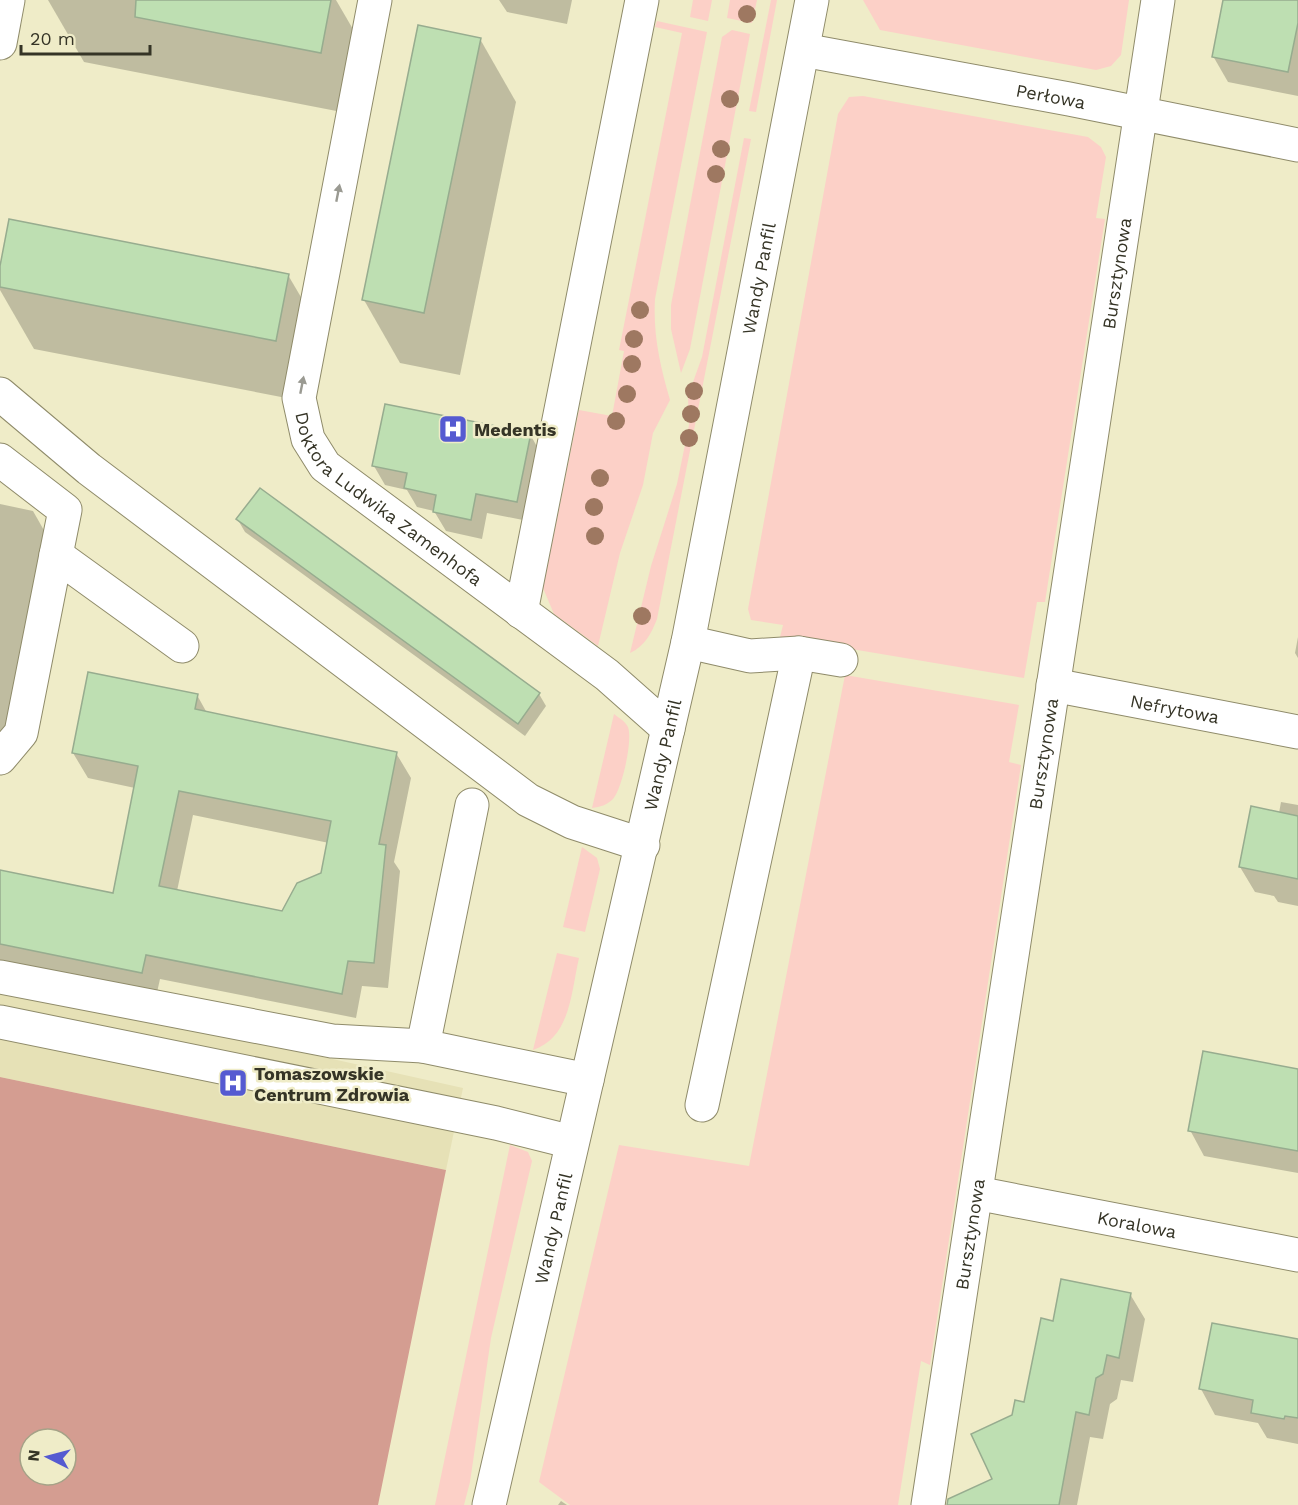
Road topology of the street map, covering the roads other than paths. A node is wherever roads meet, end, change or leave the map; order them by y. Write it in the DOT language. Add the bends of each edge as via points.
graph roads {
  1 [pos="8,0"];
  2 [pos="375,0"];
  3 [pos="642,0"];
  4 [pos="812,0"];
  5 [pos="1158,0"];
  6 [pos="0,43"];
  7 [pos="802,50"];
  8 [pos="1140,113"];
  9 [pos="1298,145"];
  10 [pos="0,394"];
  11 [pos="0,460"];
  12 [pos="89,469"];
  13 [pos="65,510"];
  14 [pos="56,555"];
  15 [pos="521,612"];
  16 [pos="688,642"];
  17 [pos="182,646"];
  18 [pos="799,653"];
  19 [pos="842,660"];
  20 [pos="1053,685"];
  21 [pos="668,729"];
  22 [pos="10,731"];
  23 [pos="1298,732"];
  24 [pos="0,758"];
  25 [pos="472,805"];
  26 [pos="643,845"];
  27 [pos="0,977"];
  28 [pos="0,1022"];
  29 [pos="423,1046"];
  30 [pos="587,1080"];
  31 [pos="702,1105"];
  32 [pos="572,1142"];
  33 [pos="976,1193"];
  34 [pos="1298,1255"];
  35 [pos="489,1505"];
  36 [pos="928,1505"];
  1 -- 6 [label="street"];
  15 -- 2 [label="street, Doktora Ludwika Zamenhofa, one-way" via="325,466 308,439 299,398"];
  3 -- 15 [label="street"];
  4 -- 7 [label="street, Wandy Panfil"];
  5 -- 8 [label="street, Bursztynowa"];
  7 -- 8 [label="street, Perłowa"];
  7 -- 16 [label="street, Wandy Panfil"];
  8 -- 9 [label="street, Perłowa"];
  8 -- 20 [label="street, Bursztynowa"];
  10 -- 12 [label="street"];
  11 -- 13 [label="street"];
  12 -- 13 [label="street"];
  12 -- 26 [label="street" via="528,800 572,822"];
  13 -- 14 [label="street"];
  14 -- 17 [label="street"];
  14 -- 22 [label="street"];
  15 -- 21 [label="street, Doktora Ludwika Zamenhofa" via="607,675"];
  16 -- 18 [label="street" via="750,656"];
  16 -- 21 [label="street, Wandy Panfil"];
  18 -- 19 [label="street"];
  18 -- 31 [label="street"];
  20 -- 23 [label="street, Nefrytowa"];
  20 -- 33 [label="street, Bursztynowa"];
  21 -- 26 [label="street, Wandy Panfil"];
  22 -- 24 [label="street"];
  25 -- 29 [label="street"];
  26 -- 30 [label="street, Wandy Panfil"];
  27 -- 29 [label="street" via="332,1041"];
  28 -- 32 [label="street"];
  29 -- 30 [label="street"];
  30 -- 32 [label="street, Wandy Panfil"];
  32 -- 35 [label="street, Wandy Panfil"];
  33 -- 34 [label="street, Koralowa"];
  33 -- 36 [label="street, Bursztynowa"];
}
